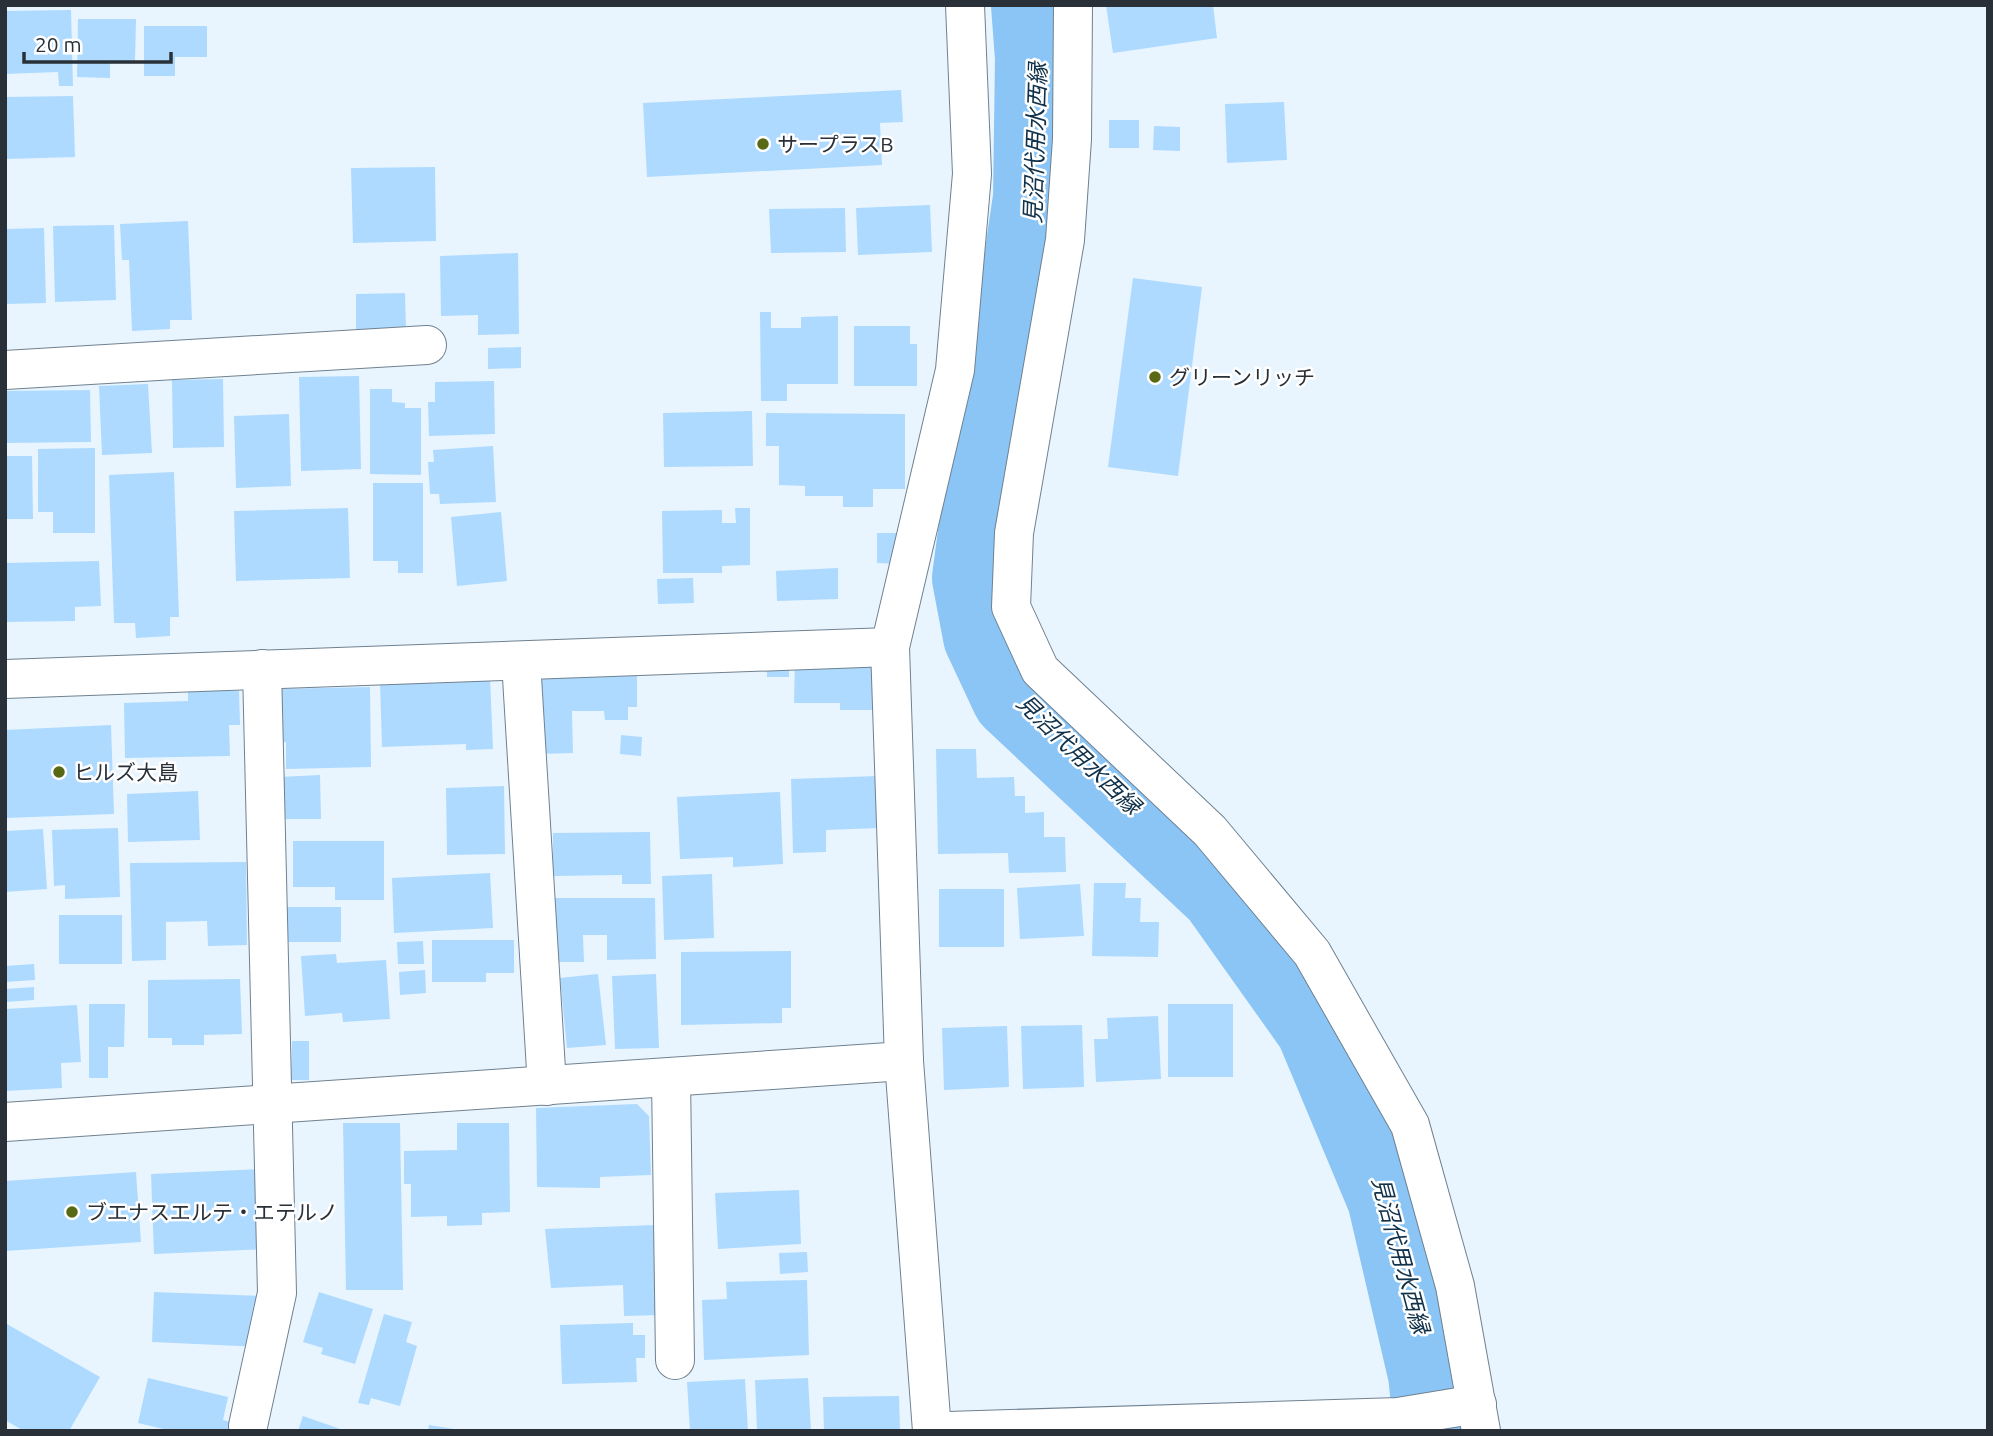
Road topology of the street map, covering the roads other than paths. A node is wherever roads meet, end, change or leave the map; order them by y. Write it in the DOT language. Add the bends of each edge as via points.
graph roads {
  1 [pos="965,5"];
  2 [pos="1073,5"];
  3 [pos="427,345"];
  4 [pos="5,370"];
  5 [pos="890,647"];
  6 [pos="522,660"];
  7 [pos="262,670"];
  8 [pos="5,679"];
  9 [pos="904,1060"];
  10 [pos="671,1078"];
  11 [pos="547,1086"];
  12 [pos="270,1103"];
  13 [pos="5,1122"];
  14 [pos="675,1360"];
  15 [pos="1479,1417"];
  16 [pos="248,1426"];
  17 [pos="932,1431"];
  18 [pos="948,1431"];
  1 -- 5 [label="street" via="972,174 955,370"];
  2 -- 15 [label="street" via="1072,139 1065,240 1014,533 1011,607 1041,670 1210,831 1312,953 1410,1125 1455,1286"];
  3 -- 4 [label="street"];
  5 -- 6 [label="street"];
  5 -- 9 [label="street"];
  6 -- 7 [label="street"];
  6 -- 11 [label="street"];
  7 -- 8 [label="street"];
  7 -- 12 [label="street"];
  9 -- 10 [label="street"];
  9 -- 17 [label="street"];
  10 -- 11 [label="street"];
  10 -- 14 [label="street"];
  11 -- 12 [label="street"];
  12 -- 13 [label="street"];
  12 -- 16 [label="street" via="277,1293"];
  15 -- 18 [label="street"];
}
